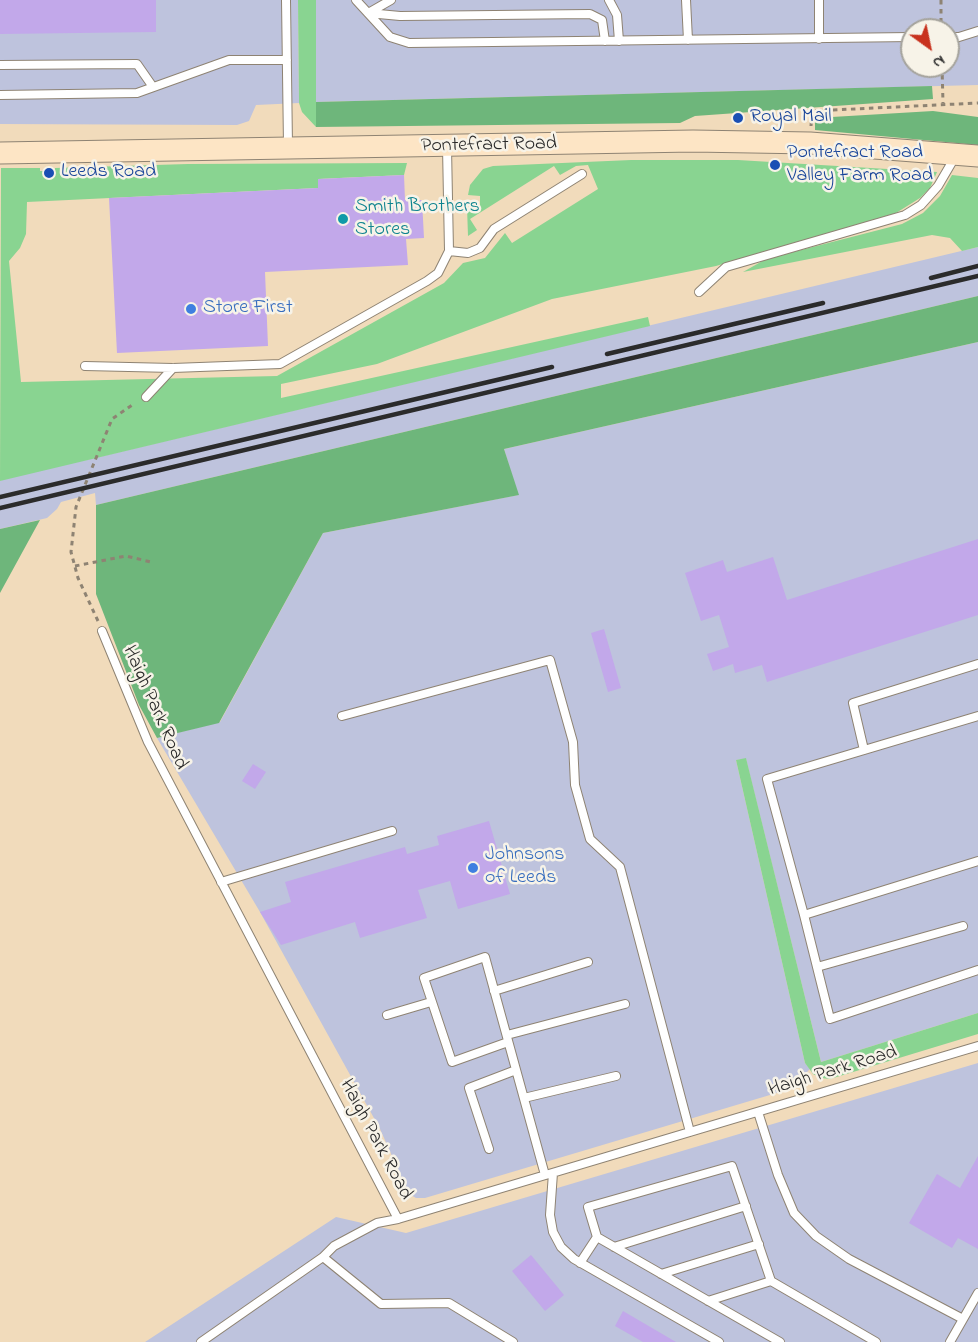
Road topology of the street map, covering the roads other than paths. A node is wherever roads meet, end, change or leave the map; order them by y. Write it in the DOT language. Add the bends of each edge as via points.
graph roads {
  1 [pos="286,0"];
  2 [pos="356,0"];
  3 [pos="391,0"];
  4 [pos="609,0"];
  5 [pos="686,0"];
  6 [pos="819,0"];
  7 [pos="368,13"];
  8 [pos="976,32"];
  9 [pos="960,35"];
  10 [pos="900,38"];
  11 [pos="819,39"];
  12 [pos="688,40"];
  13 [pos="604,41"];
  14 [pos="619,41"];
  15 [pos="978,42"];
  16 [pos="287,60"];
  17 [pos="0,65"];
  18 [pos="153,87"];
  19 [pos="0,95"];
  20 [pos="447,147"];
  21 [pos="288,149"];
  22 [pos="0,153"];
  23 [pos="968,155"];
  24 [pos="582,174"];
  25 [pos="449,251"];
  26 [pos="699,292"];
  27 [pos="85,366"];
  28 [pos="173,368"];
  29 [pos="146,397"];
  30 [pos="102,631"];
  31 [pos="978,664"];
  32 [pos="342,716"];
  33 [pos="978,716"];
  34 [pos="864,750"];
  35 [pos="392,831"];
  36 [pos="978,861"];
  37 [pos="221,882"];
  38 [pos="804,915"];
  39 [pos="963,926"];
  40 [pos="588,962"];
  41 [pos="817,967"];
  42 [pos="978,970"];
  43 [pos="494,991"];
  44 [pos="431,1002"];
  45 [pos="625,1004"];
  46 [pos="387,1015"];
  47 [pos="508,1039"];
  48 [pos="978,1046"];
  49 [pos="516,1070"];
  50 [pos="616,1076"];
  51 [pos="524,1098"];
  52 [pos="758,1112"];
  53 [pos="690,1132"];
  54 [pos="489,1149"];
  55 [pos="549,1174"];
  56 [pos="746,1206"];
  57 [pos="398,1219"];
  58 [pos="597,1237"];
  59 [pos="759,1244"];
  60 [pos="614,1247"];
  61 [pos="323,1257"];
  62 [pos="580,1263"];
  63 [pos="661,1274"];
  64 [pos="771,1281"];
  65 [pos="978,1293"];
  66 [pos="708,1301"];
  67 [pos="963,1319"];
  68 [pos="201,1342"];
  69 [pos="513,1342"];
  70 [pos="719,1342"];
  71 [pos="780,1342"];
  72 [pos="876,1342"];
  73 [pos="950,1342"];
  1 -- 16 [label="lane"];
  2 -- 7 [label="lane"];
  3 -- 7 [label="lane"];
  4 -- 14 [label="lane" via="617,15"];
  5 -- 12 [label="lane"];
  6 -- 11 [label="lane"];
  7 -- 13 [label="lane" via="390,37 409,43"];
  7 -- 13 [label="lane" via="591,14 602,20"];
  8 -- 9 [label="lane"];
  8 -- 15 [label="lane"];
  10 -- 11 [label="lane"];
  11 -- 12 [label="lane"];
  12 -- 14 [label="lane"];
  13 -- 14 [label="lane"];
  16 -- 18 [label="lane" via="229,60"];
  16 -- 21 [label="lane"];
  17 -- 18 [label="lane" via="137,64"];
  18 -- 19 [label="lane" via="137,93"];
  20 -- 21 [label="main road, Pontefract Road"];
  20 -- 23 [label="main road, Pontefract Road" via="693,141 810,143"];
  20 -- 25 [label="lane"];
  21 -- 22 [label="main road, Pontefract Road"];
  23 -- 26 [label="lane" via="921,205 905,215 726,267"];
  24 -- 25 [label="lane" via="494,229 480,248 468,253"];
  25 -- 28 [label="lane" via="438,273 427,281 280,364"];
  27 -- 28 [label="lane"];
  28 -- 29 [label="lane"];
  30 -- 37 [label="lane, Haigh Park Road" via="148,742"];
  31 -- 34 [label="lane" via="853,703"];
  32 -- 53 [label="lane" via="550,660 573,742 575,785 590,839 620,867"];
  33 -- 34 [label="lane"];
  34 -- 38 [label="lane" via="767,779"];
  35 -- 37 [label="lane"];
  36 -- 38 [label="lane"];
  37 -- 57 [label="lane, Haigh Park Road"];
  38 -- 41 [label="lane"];
  39 -- 41 [label="lane"];
  40 -- 43 [label="lane"];
  41 -- 42 [label="lane" via="830,1019"];
  43 -- 44 [label="lane" via="485,957 424,978"];
  43 -- 47 [label="lane"];
  44 -- 46 [label="lane"];
  44 -- 47 [label="lane" via="452,1062"];
  45 -- 47 [label="lane"];
  47 -- 49 [label="lane"];
  48 -- 52 [label="lane, Haigh Park Road"];
  49 -- 51 [label="lane"];
  49 -- 54 [label="lane" via="469,1088"];
  50 -- 51 [label="lane"];
  51 -- 55 [label="lane"];
  52 -- 53 [label="lane, Haigh Park Road"];
  52 -- 67 [label="lane" via="794,1213 816,1236 849,1260"];
  53 -- 55 [label="lane, Haigh Park Road"];
  55 -- 57 [label="lane, Haigh Park Road"];
  55 -- 62 [label="lane" via="553,1232 561,1247"];
  56 -- 58 [label="lane" via="732,1166 588,1207"];
  56 -- 59 [label="lane"];
  56 -- 60 [label="lane"];
  57 -- 61 [label="lane" via="353,1234"];
  58 -- 60 [label="lane"];
  58 -- 62 [label="lane"];
  59 -- 63 [label="lane"];
  59 -- 64 [label="lane"];
  60 -- 63 [label="lane"];
  61 -- 68 [label="lane"];
  61 -- 69 [label="lane" via="381,1304 449,1304"];
  62 -- 70 [label="lane"];
  63 -- 66 [label="lane"];
  64 -- 66 [label="lane"];
  64 -- 72 [label="lane"];
  65 -- 67 [label="lane"];
  66 -- 71 [label="lane"];
  67 -- 73 [label="lane"];
}
